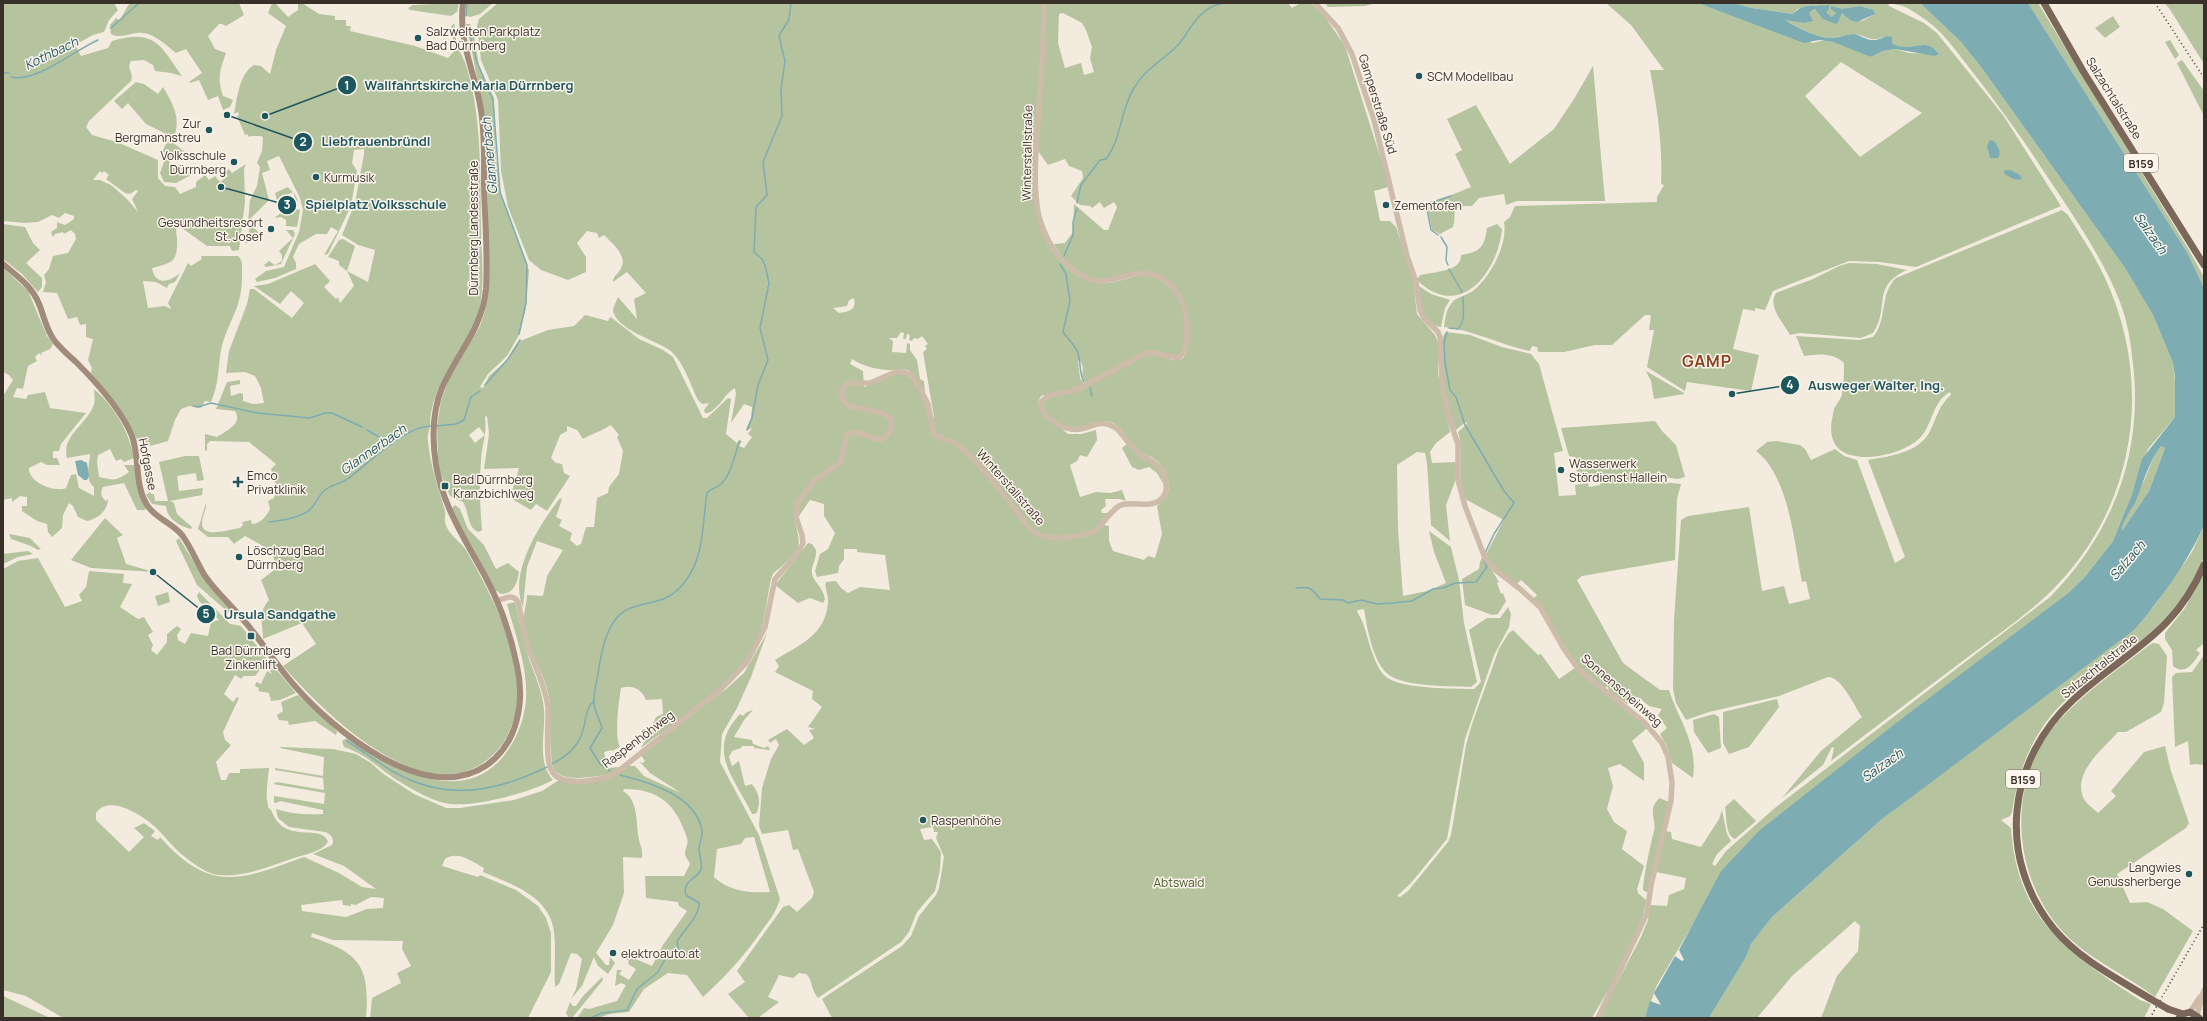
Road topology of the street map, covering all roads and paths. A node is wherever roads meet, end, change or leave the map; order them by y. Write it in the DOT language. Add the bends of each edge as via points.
graph roads {
  1 [pos="463,3"];
  2 [pos="1044,3"];
  3 [pos="1315,3"];
  4 [pos="2044,3"];
  5 [pos="3,264"];
  6 [pos="2204,265"];
  7 [pos="1438,332"];
  8 [pos="803,540"];
  9 [pos="2204,565"];
  10 [pos="497,601"];
  11 [pos="345,733"];
  12 [pos="2203,992"];
  13 [pos="2182,1015"];
  14 [pos="2198,1017"];
  15 [pos="1598,1018"];
  1 -- 10 [label="main road, Dürrnberg Landesstraße" via="462,41 479,97 483,127 486,284 478,321 442,390 434,427 435,459 454,523"];
  2 -- 8 [label="street, Winterstallstraße" via="1036,181 1038,211 1044,229 1060,257 1078,273 1090,279 1105,281 1144,273 1166,280 1184,304 1187,326 1184,349 1178,358 1148,352 1077,389 1046,396 1041,402 1041,408 1052,420 1067,429 1081,430 1104,424 1118,430 1134,448 1162,470 1166,484 1164,495 1156,503 1127,504 1119,507 1099,528 1090,533 1058,537 1037,535 965,452 951,441 934,435 930,409 921,389 910,374 898,371 870,383 848,383 842,388 841,396 847,404 859,409 881,412 889,419 891,427 887,436 880,440 855,432 847,434 840,463 814,481 798,502 796,516"];
  3 -- 7 [label="street, Gamperstraße Süd" via="1338,28 1352,54 1374,120 1407,256 1416,282 1420,310"];
  4 -- 6 [label="main road, Salzachtalstraße / B159"];
  5 -- 11 [label="main road, Hofgasse" via="28,286 36,298 54,340 84,371 125,423 134,443 142,492 148,507 180,533 211,584 243,619 292,683"];
  7 -- 15 [label="street, Sonnenscheinweg" via="1441,379 1447,412 1458,444 1458,480 1485,558 1493,568 1540,607 1578,669 1645,723 1662,743 1668,757 1672,782 1671,801 1647,913"];
  8 -- 10 [label="street, Raspenhöhweg" via="797,554 775,579 769,615 757,646 734,677 611,776 582,781 566,780 554,775 549,765 546,691 528,647 518,602 510,596"];
  9 -- 13 [label="main road, Salzachtalstraße / B159, bridge" via="2183,604 2164,627 2078,695 2050,724 2030,759 2021,785 2017,809 2017,844 2022,869 2034,898 2055,930 2082,955 2149,998"];
  10 -- 11 [label="main road, Dürrnberg Landesstraße" via="513,646 520,680 520,708 514,730 493,760 465,776 431,777 402,767"];
  12 -- 13 [label="street"];
  12 -- 14 [label="street"];
  13 -- 14 [label="main road, Salzachtalstraße / B159"];
}
